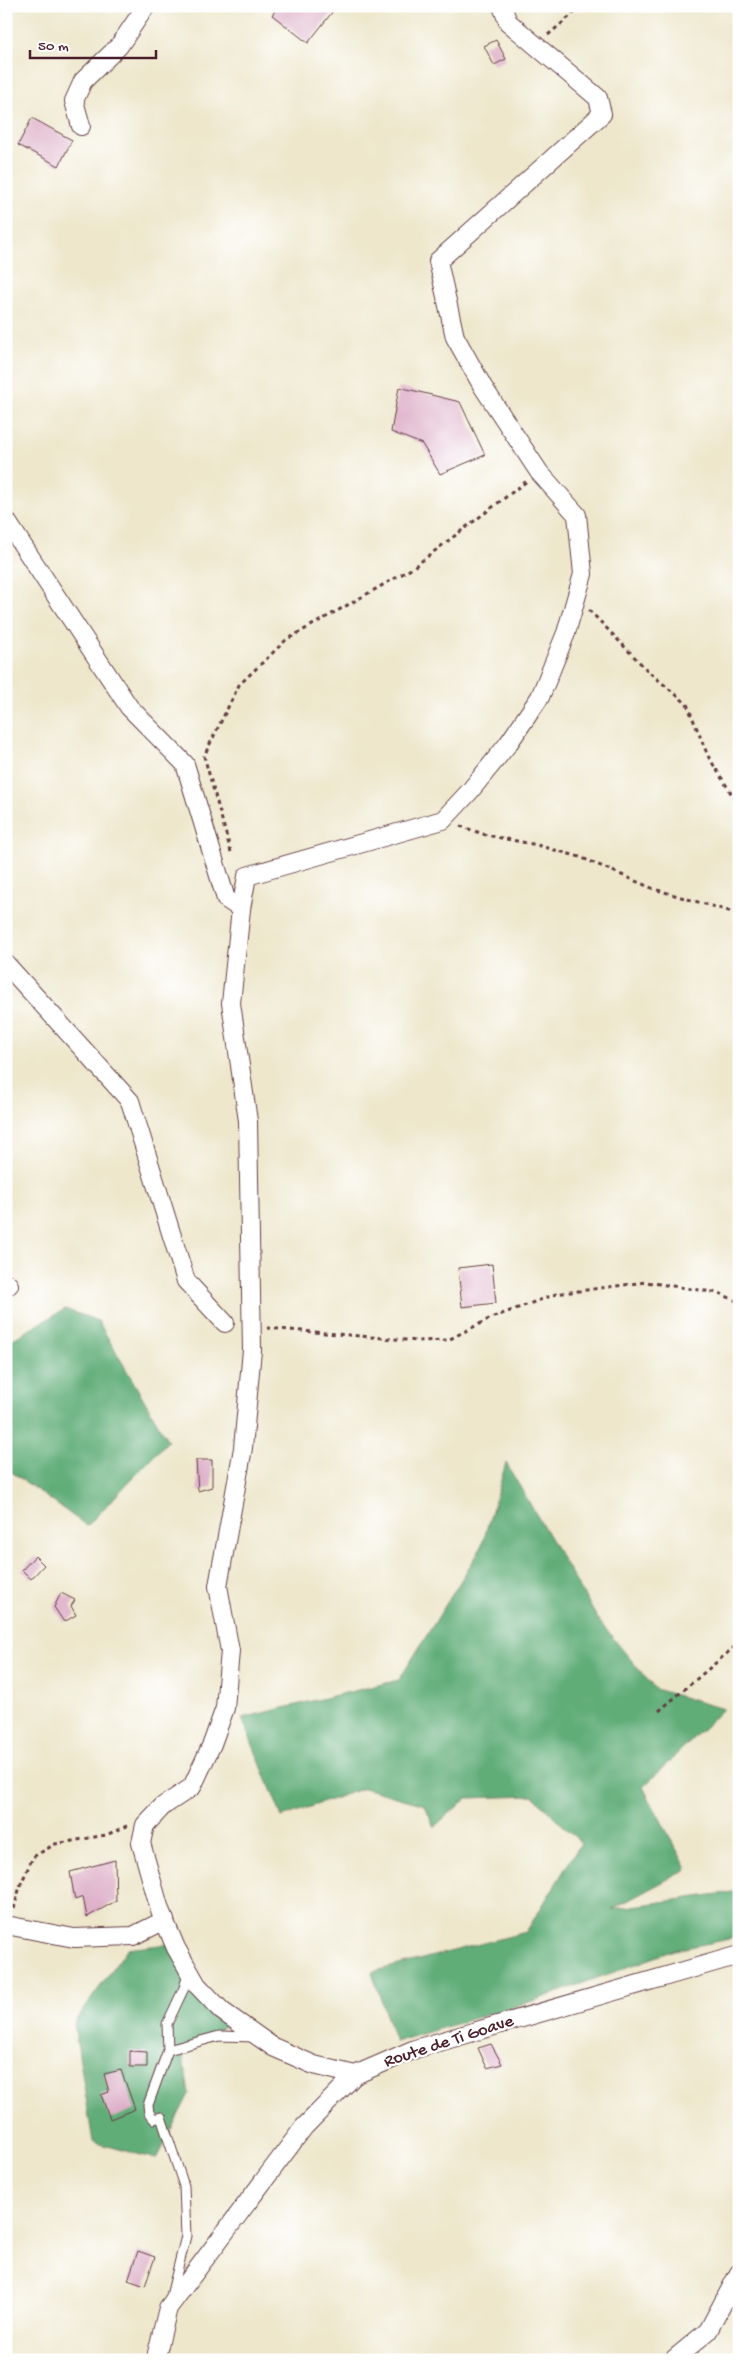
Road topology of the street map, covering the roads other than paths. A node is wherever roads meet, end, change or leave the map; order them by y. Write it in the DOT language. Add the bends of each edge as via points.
graph roads {
  1 [pos="146,6"];
  2 [pos="502,6"];
  3 [pos="81,126"];
  4 [pos="6,520"];
  5 [pos="241,909"];
  6 [pos="6,964"];
  7 [pos="225,1324"];
  8 [pos="164,1920"];
  9 [pos="10,1921"];
  10 [pos="739,1955"];
  11 [pos="259,2037"];
  12 [pos="168,2050"];
  13 [pos="355,2075"];
  14 [pos="739,2273"];
  15 [pos="168,2308"];
  16 [pos="157,2360"];
  17 [pos="674,2360"];
  1 -- 3 [label="street" via="119,46 83,82 74,101"];
  2 -- 5 [label="street" via="508,22 598,98 602,114 438,261 455,337 483,387 539,472 577,515 583,574 566,633 540,697 486,771 443,820 247,876"];
  4 -- 5 [label="street" via="129,707 185,764 226,899"];
  5 -- 8 [label="street" via="231,1003 248,1121 252,1350 243,1448 218,1586 230,1651 225,1708 192,1786 163,1806 145,1825 141,1843"];
  6 -- 7 [label="street" via="130,1101 186,1281"];
  8 -- 9 [label="street" via="133,1936 74,1938"];
  8 -- 11 [label="street" via="197,1985 222,2011"];
  8 -- 12 [label="lane" via="187,1977 167,2024"];
  10 -- 13 [label="street, Route de Ti Goave" via="415,2049"];
  11 -- 12 [label="lane" via="219,2036"];
  11 -- 13 [label="street" via="273,2047 314,2064"];
  12 -- 15 [label="lane" via="148,2106 154,2119 162,2117 184,2186 186,2236"];
  13 -- 15 [label="street, Route de Ti Goave" via="304,2127"];
  14 -- 17 [label="street" via="708,2331"];
  15 -- 16 [label="street, Route de Ti Goave"];
}
